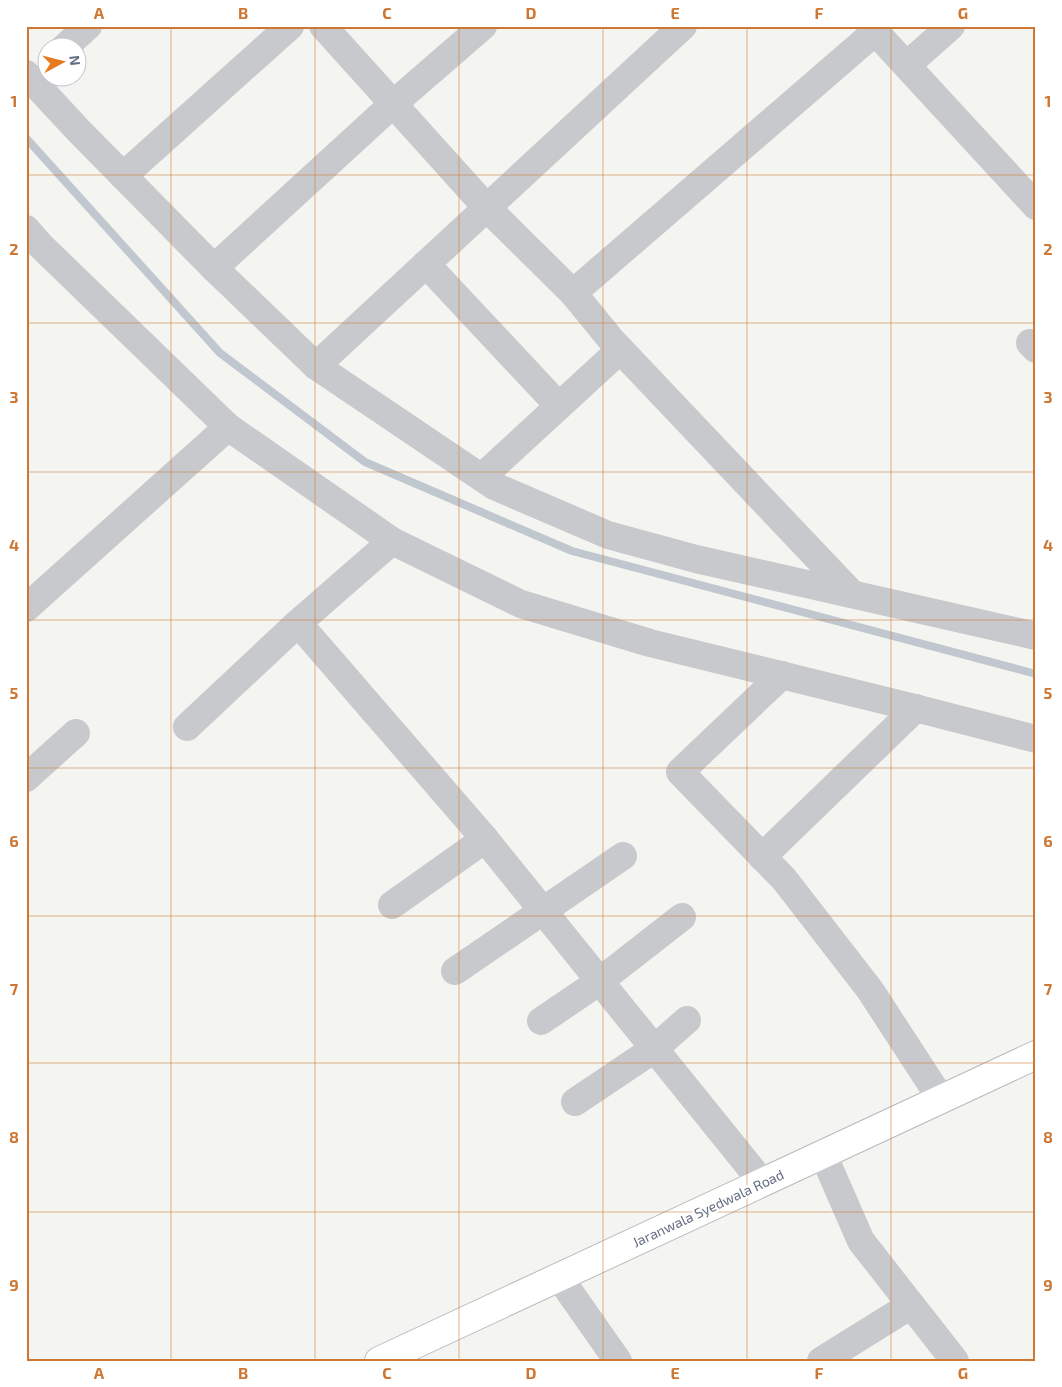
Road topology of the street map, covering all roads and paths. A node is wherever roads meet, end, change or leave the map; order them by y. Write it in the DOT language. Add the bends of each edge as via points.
graph roads {
  1 [pos="88,26"];
  2 [pos="290,26"];
  3 [pos="323,26"];
  4 [pos="483,26"];
  5 [pos="684,26"];
  6 [pos="951,26"];
  7 [pos="873,29"];
  8 [pos="75,38"];
  9 [pos="907,65"];
  10 [pos="34,71"];
  11 [pos="393,104"];
  12 [pos="123,176"];
  13 [pos="1036,206"];
  14 [pos="487,208"];
  15 [pos="31,244"];
  16 [pos="426,264"];
  17 [pos="214,268"];
  18 [pos="573,293"];
  19 [pos="620,350"];
  20 [pos="316,366"];
  21 [pos="559,406"];
  22 [pos="228,427"];
  23 [pos="482,477"];
  24 [pos="392,541"];
  25 [pos="852,594"];
  26 [pos="26,608"];
  27 [pos="298,624"];
  28 [pos="1036,636"];
  29 [pos="782,675"];
  30 [pos="916,708"];
  31 [pos="187,727"];
  32 [pos="76,733"];
  33 [pos="1036,739"];
  34 [pos="26,778"];
  35 [pos="485,839"];
  36 [pos="623,856"];
  37 [pos="762,857"];
  38 [pos="392,904"];
  39 [pos="543,910"];
  40 [pos="682,917"];
  41 [pos="455,971"];
  42 [pos="600,981"];
  43 [pos="687,1020"];
  44 [pos="541,1021"];
  45 [pos="654,1049"];
  46 [pos="1036,1054"];
  47 [pos="941,1099"];
  48 [pos="575,1102"];
  49 [pos="823,1154"];
  50 [pos="762,1182"];
  51 [pos="559,1277"];
  52 [pos="911,1305"];
  53 [pos="379,1361"];
  54 [pos="618,1361"];
  55 [pos="821,1361"];
  56 [pos="955,1361"];
  1 -- 8 [label="street"];
  2 -- 12 [label="street"];
  3 -- 11 [label="street"];
  4 -- 11 [label="street"];
  5 -- 14 [label="street"];
  6 -- 9 [label="street"];
  7 -- 9 [label="street"];
  7 -- 18 [label="street"];
  9 -- 13 [label="street"];
  10 -- 12 [label="street"];
  11 -- 14 [label="street"];
  11 -- 17 [label="street"];
  12 -- 17 [label="street"];
  14 -- 16 [label="street"];
  14 -- 18 [label="street"];
  15 -- 22 [label="street"];
  16 -- 20 [label="street"];
  16 -- 21 [label="street"];
  17 -- 20 [label="street"];
  18 -- 19 [label="street"];
  19 -- 21 [label="street"];
  19 -- 25 [label="street"];
  20 -- 23 [label="street"];
  21 -- 23 [label="street"];
  22 -- 24 [label="street"];
  22 -- 26 [label="street"];
  23 -- 25 [label="street" via="494,486 608,535 696,559"];
  24 -- 27 [label="street"];
  24 -- 29 [label="street" via="521,604 650,643"];
  25 -- 28 [label="street"];
  27 -- 31 [label="street"];
  27 -- 35 [label="street"];
  29 -- 30 [label="street"];
  29 -- 37 [label="street" via="680,772"];
  30 -- 33 [label="street"];
  30 -- 37 [label="street"];
  32 -- 34 [label="street"];
  35 -- 38 [label="street"];
  35 -- 39 [label="street"];
  36 -- 39 [label="street"];
  37 -- 47 [label="street" via="784,879 870,990"];
  39 -- 41 [label="street"];
  39 -- 42 [label="street"];
  40 -- 42 [label="street"];
  42 -- 44 [label="street"];
  42 -- 45 [label="street"];
  43 -- 45 [label="street"];
  45 -- 48 [label="street"];
  45 -- 50 [label="street"];
  46 -- 47 [label="main road, Jaranwala Syedwala Road"];
  47 -- 49 [label="main road, Jaranwala Syedwala Road"];
  49 -- 50 [label="main road, Jaranwala Syedwala Road"];
  49 -- 52 [label="street" via="861,1241"];
  50 -- 51 [label="main road, Jaranwala Syedwala Road"];
  51 -- 53 [label="main road, Jaranwala Syedwala Road"];
  51 -- 54 [label="street"];
  52 -- 55 [label="street"];
  52 -- 56 [label="street"];
}
